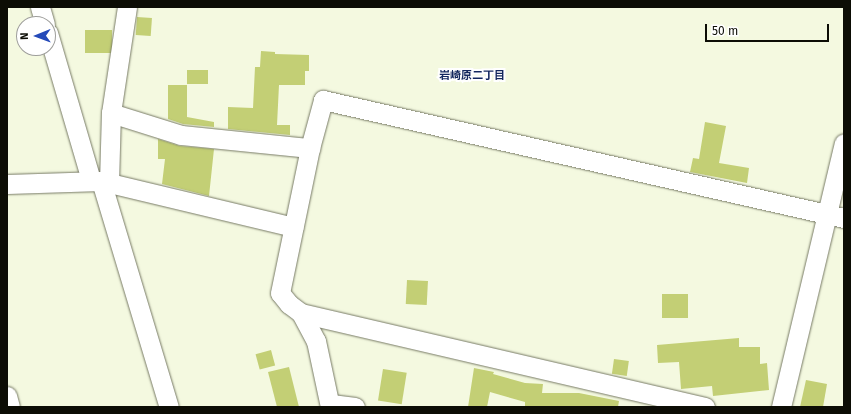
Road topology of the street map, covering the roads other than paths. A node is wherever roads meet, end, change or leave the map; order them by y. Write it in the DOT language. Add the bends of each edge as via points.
graph roads {
  1 [pos="127,7"];
  2 [pos="56,56"];
  3 [pos="111,113"];
  4 [pos="844,143"];
  5 [pos="310,148"];
  6 [pos="100,181"];
  7 [pos="7,184"];
  8 [pos="836,217"];
  9 [pos="294,227"];
  10 [pos="301,313"];
  11 [pos="7,396"];
  12 [pos="331,405"];
  13 [pos="10,407"];
  14 [pos="169,407"];
  15 [pos="355,407"];
  16 [pos="705,407"];
  17 [pos="781,407"];
  1 -- 3 [label="street"];
  2 -- 6 [label="street"];
  3 -- 5 [label="street" via="181,135"];
  3 -- 6 [label="street"];
  4 -- 8 [label="street"];
  5 -- 8 [label="street" via="323,100"];
  5 -- 9 [label="street"];
  6 -- 7 [label="street"];
  6 -- 9 [label="street"];
  6 -- 14 [label="street"];
  8 -- 17 [label="street"];
  9 -- 10 [label="street" via="280,293"];
  10 -- 12 [label="street" via="316,341"];
  10 -- 16 [label="street"];
  11 -- 13 [label="street"];
  12 -- 15 [label="street"];
}
